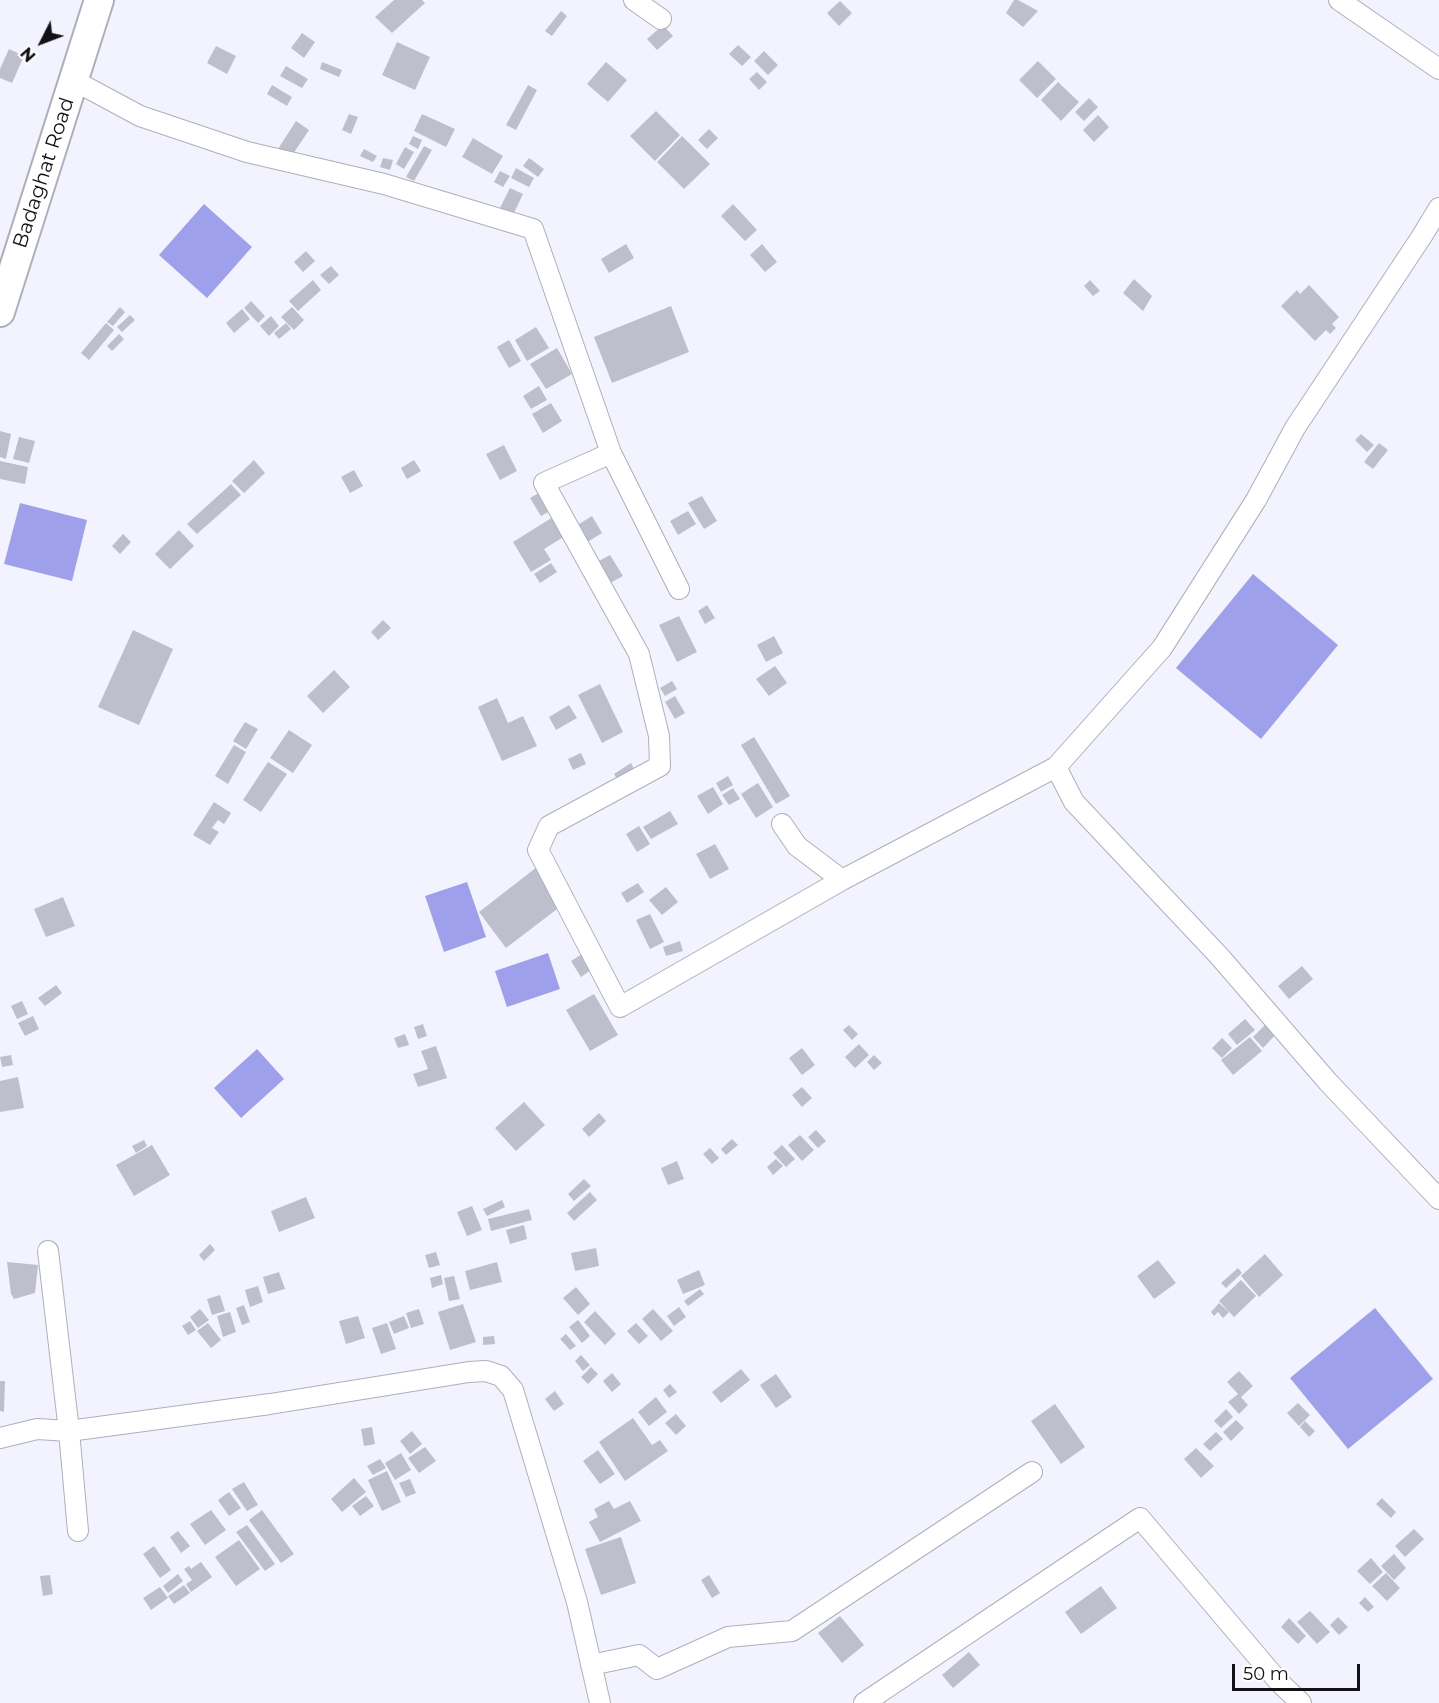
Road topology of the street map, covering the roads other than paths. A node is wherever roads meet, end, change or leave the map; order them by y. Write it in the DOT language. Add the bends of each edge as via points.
graph roads {
  1 [pos="99,0"];
  2 [pos="634,0"];
  3 [pos="1339,0"];
  4 [pos="661,19"];
  5 [pos="1439,69"];
  6 [pos="73,80"];
  7 [pos="1439,208"];
  8 [pos="0,312"];
  9 [pos="611,453"];
  10 [pos="679,589"];
  11 [pos="1056,767"];
  12 [pos="782,824"];
  13 [pos="842,880"];
  14 [pos="1439,1198"];
  15 [pos="48,1251"];
  16 [pos="69,1431"];
  17 [pos="0,1438"];
  18 [pos="1032,1472"];
  19 [pos="78,1531"];
  20 [pos="591,1665"];
  21 [pos="600,1703"];
  22 [pos="864,1703"];
  23 [pos="1301,1703"];
  1 -- 6 [label="main road, Badaghat Road"];
  2 -- 4 [label="street"];
  3 -- 5 [label="street"];
  6 -- 8 [label="main road, Badaghat Road"];
  6 -- 9 [label="street" via="140,116 247,152 384,184 533,229"];
  7 -- 11 [label="street" via="1295,428 1256,500 1162,648"];
  9 -- 10 [label="street"];
  9 -- 13 [label="street" via="544,483 639,654 659,736 660,766 549,826 538,850 620,1007"];
  11 -- 13 [label="street"];
  11 -- 14 [label="street" via="1074,802 1220,957 1328,1082"];
  12 -- 13 [label="street" via="796,846"];
  15 -- 16 [label="street"];
  16 -- 17 [label="street" via="37,1429"];
  16 -- 19 [label="street"];
  16 -- 20 [label="street" via="469,1372 486,1371 501,1376 513,1390 577,1602"];
  18 -- 20 [label="street" via="792,1631 728,1637 657,1669 639,1655"];
  20 -- 21 [label="street"];
  22 -- 23 [label="street" via="1140,1518"];
}
